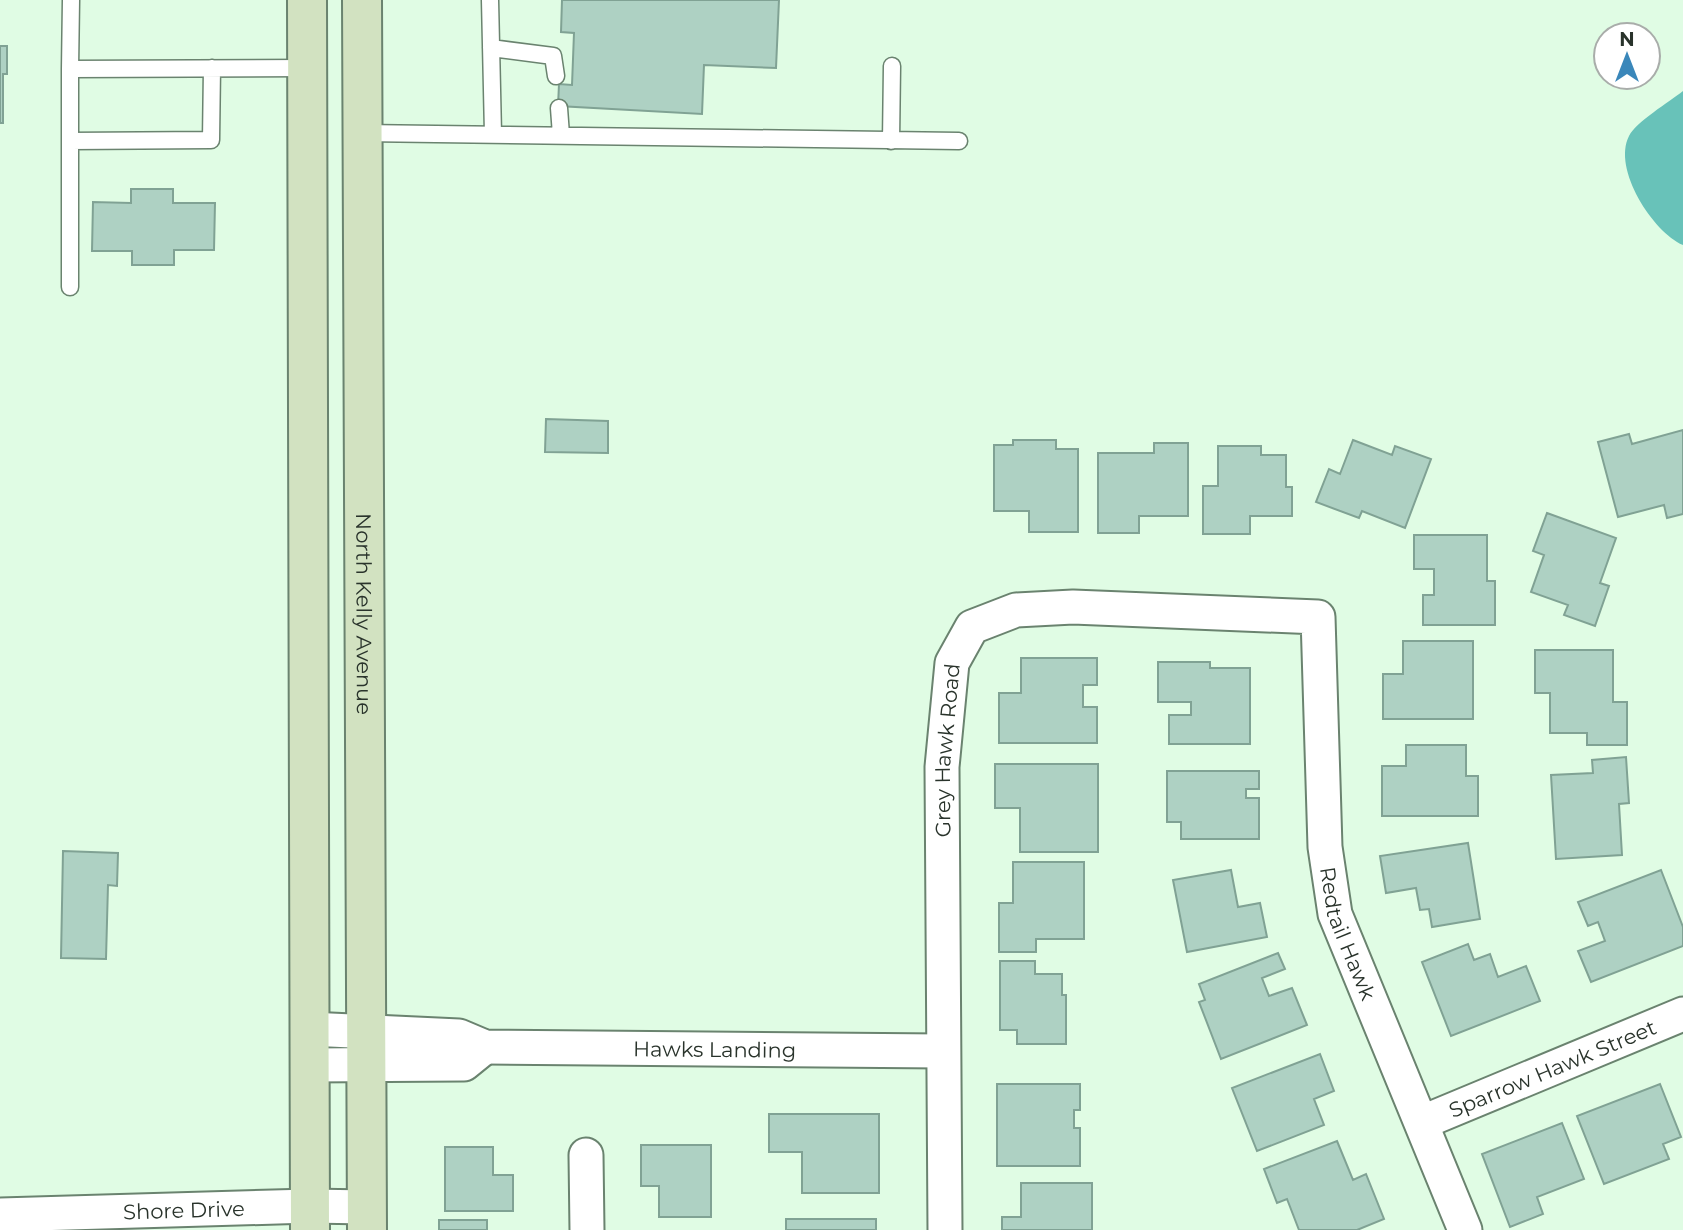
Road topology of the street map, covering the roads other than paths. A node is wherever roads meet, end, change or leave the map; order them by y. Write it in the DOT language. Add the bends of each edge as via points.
graph roads {
  1 [pos="71,0"];
  2 [pos="307,0"];
  3 [pos="362,0"];
  4 [pos="490,0"];
  5 [pos="491,48"];
  6 [pos="892,66"];
  7 [pos="212,68"];
  8 [pos="307,68"];
  9 [pos="70,69"];
  10 [pos="556,76"];
  11 [pos="559,108"];
  12 [pos="362,133"];
  13 [pos="493,134"];
  14 [pos="561,135"];
  15 [pos="891,141"];
  16 [pos="70,142"];
  17 [pos="959,142"];
  18 [pos="70,287"];
  19 [pos="1318,617"];
  20 [pos="1683,1014"];
  21 [pos="310,1047"];
  22 [pos="365,1048"];
  23 [pos="942,1051"];
  24 [pos="1423,1122"];
  25 [pos="586,1155"];
  26 [pos="0,1215"];
  27 [pos="310,1218"];
  28 [pos="367,1219"];
  29 [pos="587,1230"];
  30 [pos="944,1230"];
  31 [pos="1465,1230"];
  1 -- 9 [label="lane"];
  2 -- 8 [label="street"];
  3 -- 12 [label="street, North Kelly Avenue"];
  4 -- 5 [label="lane"];
  5 -- 10 [label="lane" via="553,56"];
  5 -- 13 [label="lane"];
  6 -- 15 [label="lane"];
  7 -- 8 [label="lane"];
  7 -- 9 [label="lane"];
  7 -- 16 [label="lane" via="211,140"];
  8 -- 21 [label="street"];
  9 -- 16 [label="lane"];
  11 -- 14 [label="lane"];
  12 -- 13 [label="lane"];
  12 -- 22 [label="street, North Kelly Avenue"];
  13 -- 14 [label="lane"];
  14 -- 15 [label="lane"];
  15 -- 17 [label="lane"];
  16 -- 18 [label="lane"];
  19 -- 23 [label="street, Grey Hawk Road" via="1073,607 1016,610 972,627 952,663 942,767"];
  19 -- 24 [label="street, Redtail Hawk" via="1325,847 1335,914"];
  20 -- 24 [label="street, Sparrow Hawk Street"];
  21 -- 22 [label="street, Hawks Landing"];
  21 -- 27 [label="street"];
  22 -- 23 [label="street, Hawks Landing" via="464,1064 485,1047"];
  22 -- 28 [label="street, North Kelly Avenue"];
  23 -- 30 [label="street, Grey Hawk Road"];
  24 -- 31 [label="street, Redtail Hawk"];
  25 -- 29 [label="street"];
  26 -- 27 [label="street, Shore Drive"];
  27 -- 28 [label="street, Shore Drive"];
}
